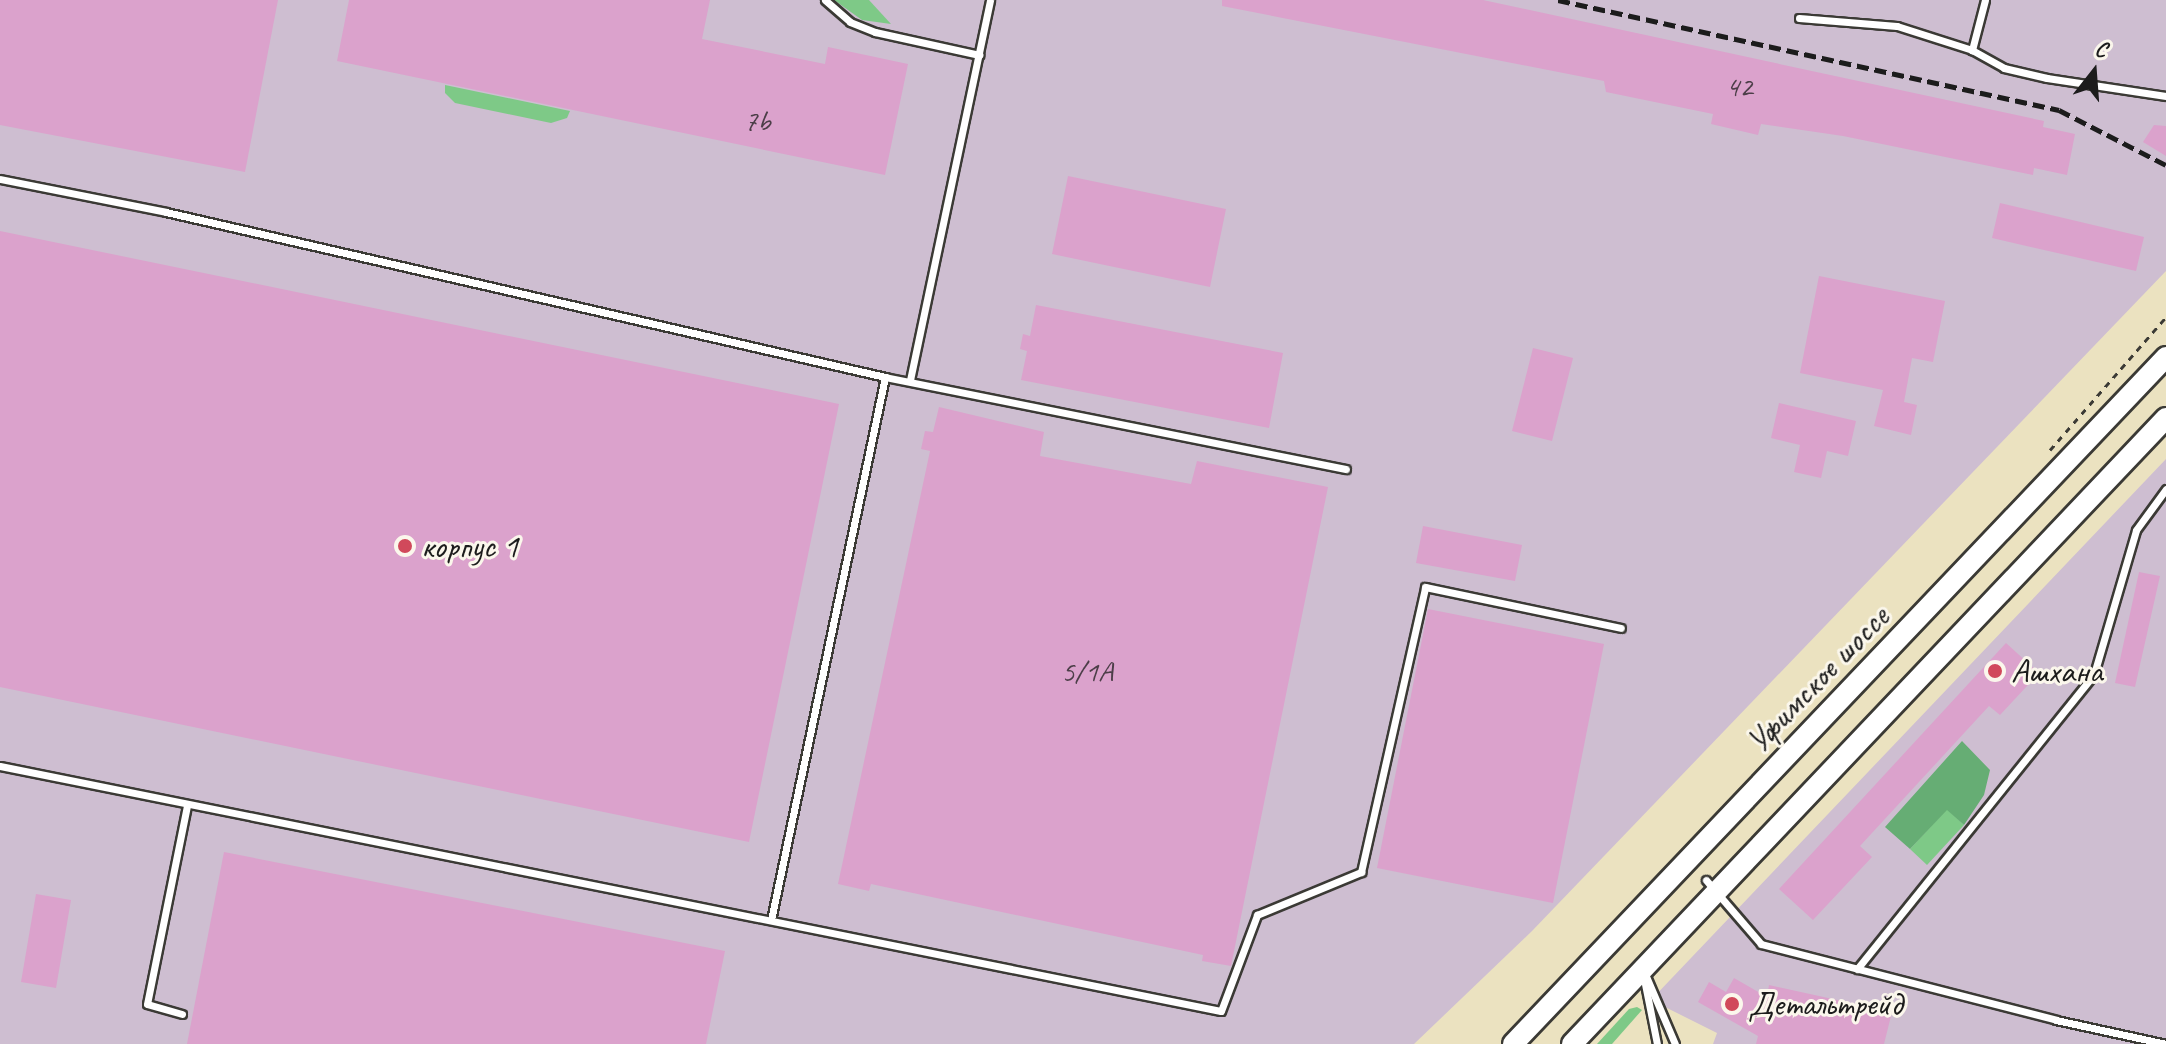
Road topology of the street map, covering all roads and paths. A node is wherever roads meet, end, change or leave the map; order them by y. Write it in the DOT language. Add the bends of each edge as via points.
graph roads {
  1 [pos="825,0"];
  2 [pos="990,0"];
  3 [pos="1985,0"];
  4 [pos="1799,18"];
  5 [pos="1972,50"];
  6 [pos="980,55"];
  7 [pos="2166,96"];
  8 [pos="0,179"];
  9 [pos="2166,357"];
  10 [pos="885,377"];
  11 [pos="910,380"];
  12 [pos="2166,418"];
  13 [pos="1346,469"];
  14 [pos="2166,489"];
  15 [pos="1621,628"];
  16 [pos="0,766"];
  17 [pos="187,806"];
  18 [pos="1711,886"];
  19 [pos="771,920"];
  20 [pos="1642,969"];
  21 [pos="1857,969"];
  22 [pos="182,1014"];
  23 [pos="1513,1044"];
  24 [pos="1572,1044"];
  25 [pos="1657,1044"];
  26 [pos="1675,1044"];
  27 [pos="2166,1044"];
  1 -- 6 [label="lane" via="850,22 875,32"];
  2 -- 6 [label="lane"];
  3 -- 5 [label="lane"];
  4 -- 5 [label="lane" via="1897,26"];
  5 -- 7 [label="lane" via="2004,68"];
  6 -- 11 [label="lane"];
  8 -- 10 [label="lane" via="181,215"];
  9 -- 23 [label="main road, Уфимское шоссе"];
  10 -- 11 [label="lane"];
  10 -- 19 [label="lane"];
  11 -- 13 [label="lane"];
  12 -- 18 [label="main road"];
  14 -- 21 [label="lane" via="2136,530 2094,674"];
  15 -- 19 [label="lane" via="1425,587 1361,872 1257,915 1221,1011"];
  16 -- 17 [label="lane"];
  17 -- 19 [label="lane"];
  17 -- 22 [label="lane" via="147,1004"];
  18 -- 20 [label="main road"];
  18 -- 21 [label="lane" via="1761,944"];
  20 -- 24 [label="main road"];
  20 -- 25 [label="lane"];
  20 -- 26 [label="lane"];
  21 -- 27 [label="lane"];
}
